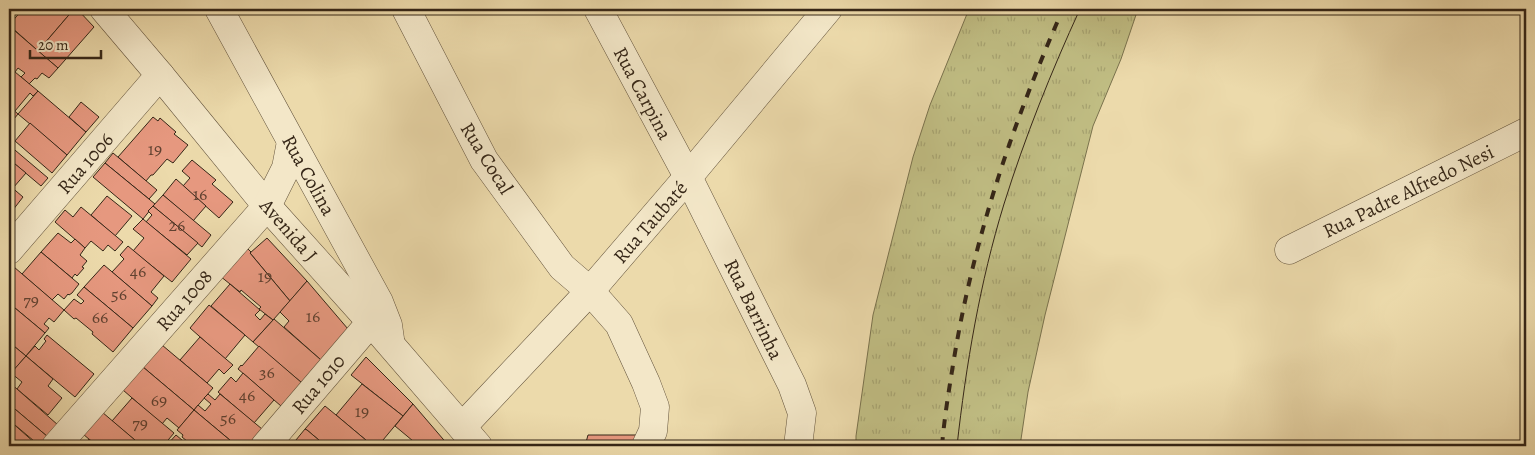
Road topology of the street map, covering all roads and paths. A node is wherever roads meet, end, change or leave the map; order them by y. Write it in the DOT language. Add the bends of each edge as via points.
graph roads {
  1 [pos="104,9"];
  2 [pos="219,9"];
  3 [pos="406,9"];
  4 [pos="598,9"];
  5 [pos="821,11"];
  6 [pos="160,75"];
  7 [pos="1526,132"];
  8 [pos="290,142"];
  9 [pos="688,177"];
  10 [pos="267,206"];
  11 [pos="9,250"];
  12 [pos="1289,250"];
  13 [pos="590,291"];
  14 [pos="370,322"];
  15 [pos="390,345"];
  16 [pos="470,436"];
  17 [pos="56,446"];
  18 [pos="265,446"];
  19 [pos="646,446"];
  20 [pos="798,446"];
  1 -- 6 [label="street, Avenida J"];
  2 -- 8 [label="street, Rua Colina"];
  3 -- 13 [label="street, Rua Cocal" via="484,160 562,267"];
  4 -- 9 [label="street, Rua Carpina"];
  5 -- 9 [label="street, Rua Taubaté"];
  6 -- 10 [label="street, Avenida J"];
  6 -- 11 [label="street, Rua 1006"];
  7 -- 12 [label="street, Rua Padre Alfredo Nesi"];
  8 -- 10 [label="street, Rua 1008" via="286,168"];
  8 -- 15 [label="street, Rua Colina" via="379,302 388,325"];
  9 -- 13 [label="street, Rua Taubaté"];
  9 -- 20 [label="street, Rua Barrinha" via="792,385 802,413"];
  10 -- 14 [label="street, Avenida J"];
  10 -- 17 [label="street, Rua 1008"];
  13 -- 16 [label="street, Rua Taubaté"];
  13 -- 19 [label="street, Rua Cocal" via="619,324 655,407 653,431"];
  14 -- 15 [label="street, Avenida J"];
  14 -- 18 [label="street, Rua 1010"];
  15 -- 16 [label="street, Avenida J"];
}
